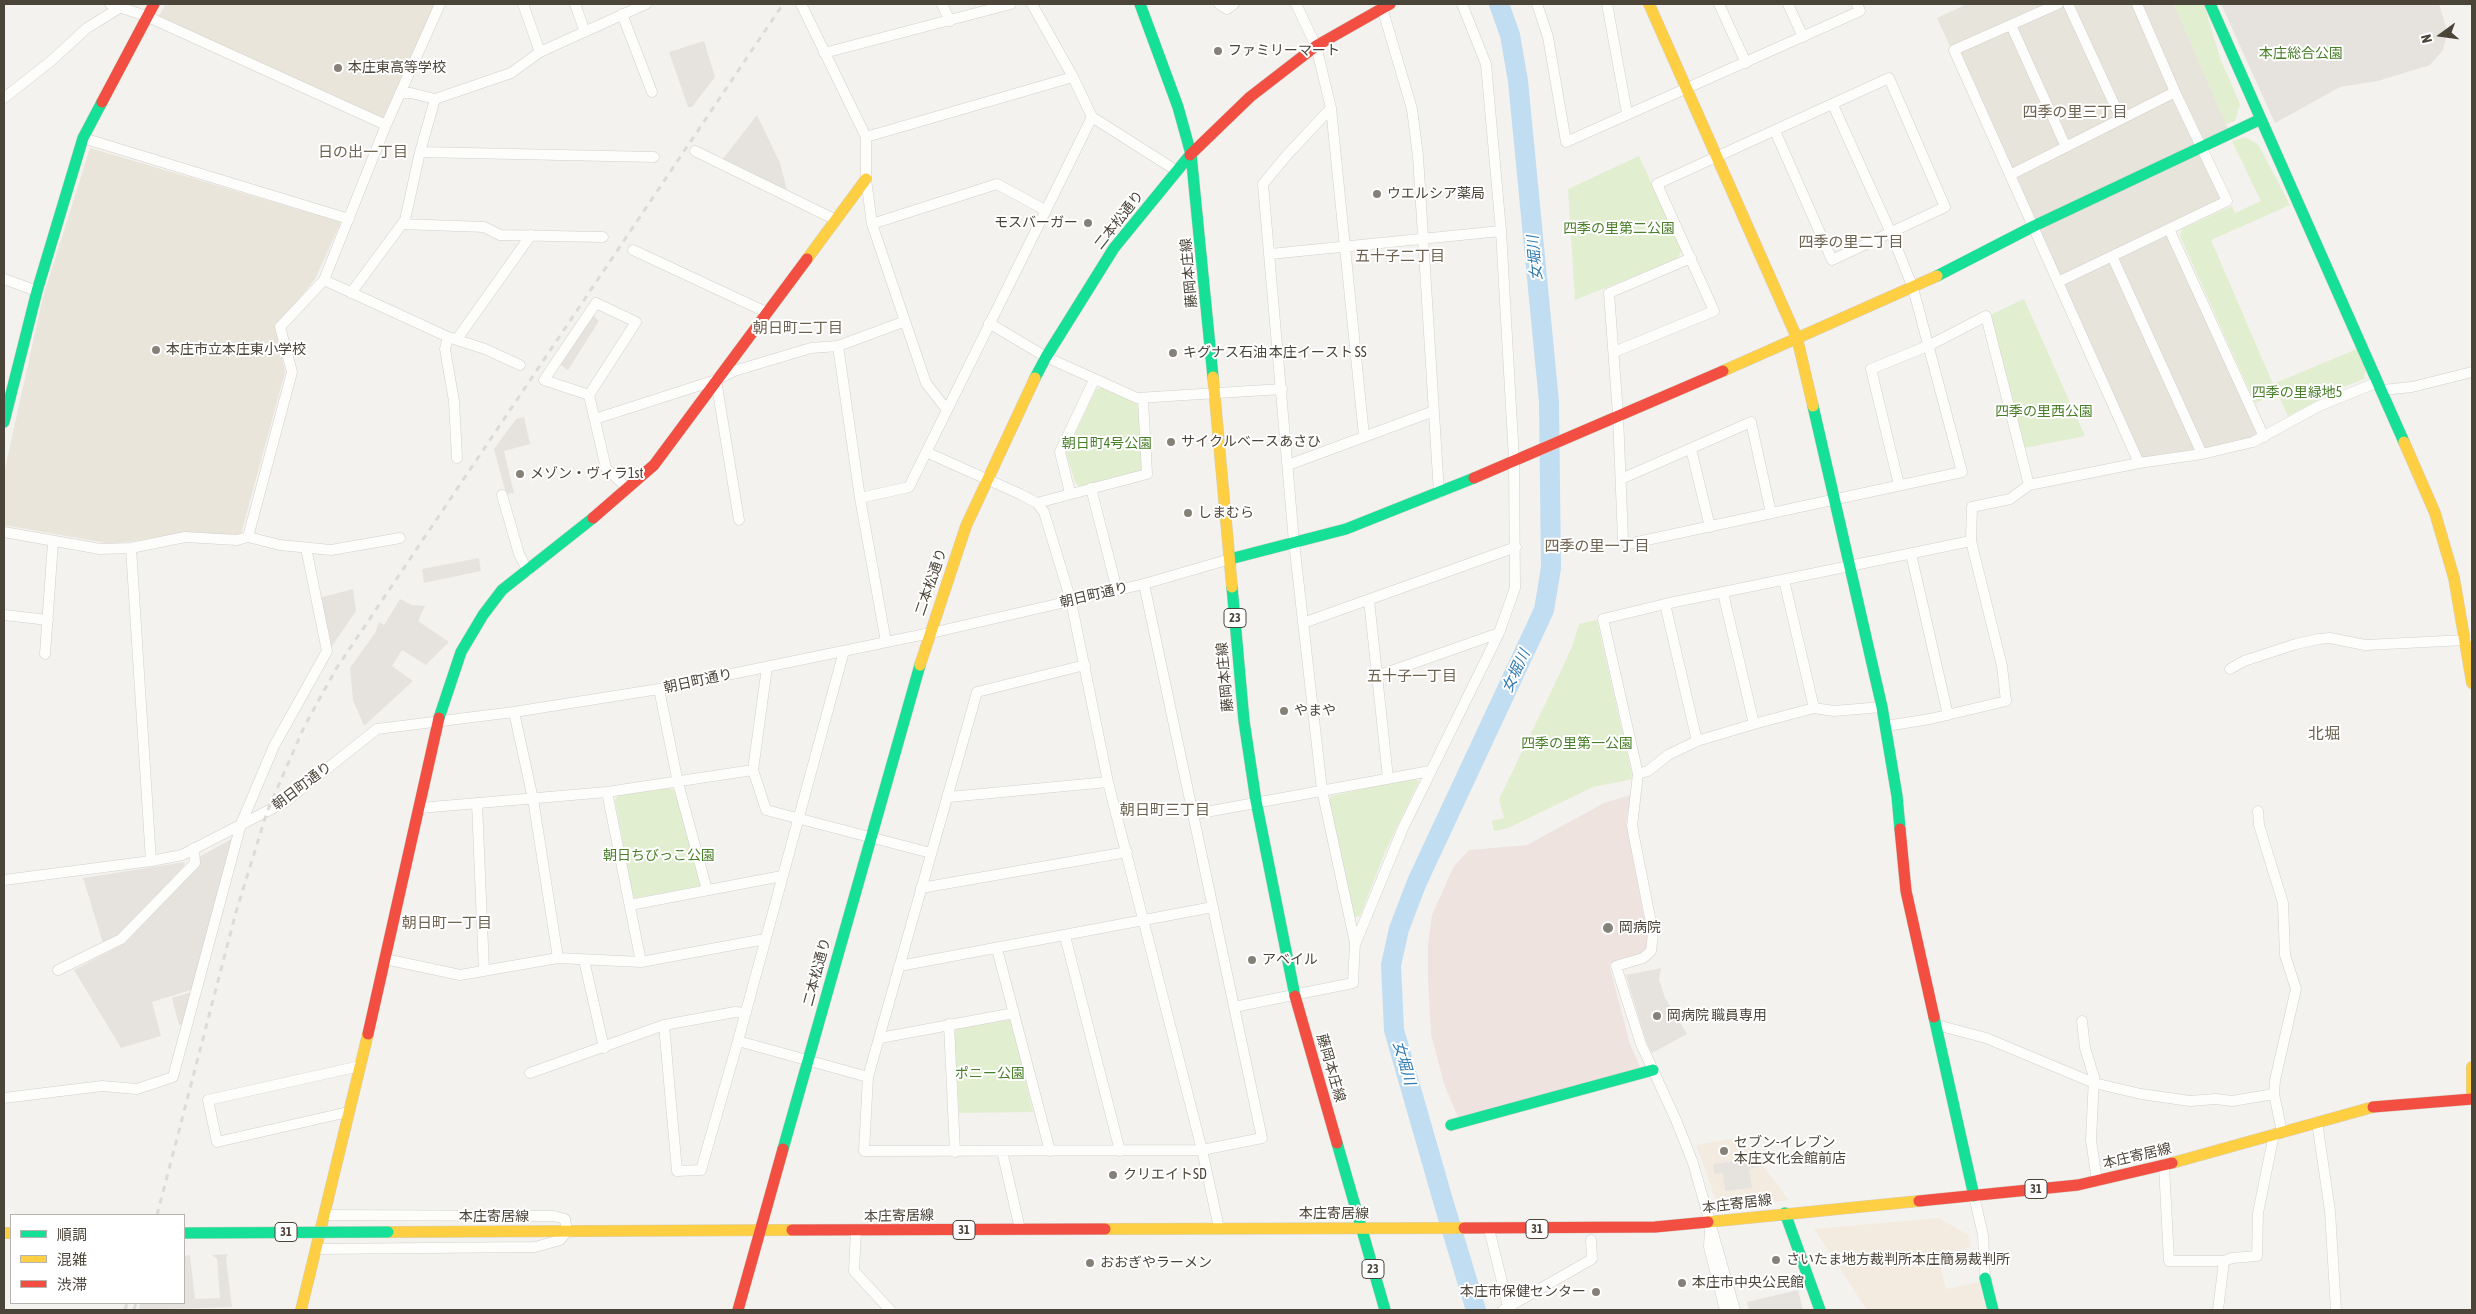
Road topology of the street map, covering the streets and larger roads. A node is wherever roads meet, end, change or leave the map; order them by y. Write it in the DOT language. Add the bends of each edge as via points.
graph roads {
  1 [pos="110,4"];
  2 [pos="154,4"];
  3 [pos="440,4"];
  4 [pos="523,4"];
  5 [pos="575,4"];
  6 [pos="646,4"];
  7 [pos="801,4"];
  8 [pos="942,4"];
  9 [pos="1011,4"];
  10 [pos="1032,4"];
  11 [pos="1140,4"];
  12 [pos="1219,4"];
  13 [pos="1234,4"];
  14 [pos="1296,4"];
  15 [pos="1462,4"];
  16 [pos="1537,4"];
  17 [pos="1607,4"];
  18 [pos="1649,4"];
  19 [pos="1719,4"];
  20 [pos="1788,4"];
  21 [pos="1856,4"];
  22 [pos="2058,4"];
  23 [pos="2068,4"];
  24 [pos="2137,4"];
  25 [pos="2210,4"];
  26 [pos="1385,5"];
  27 [pos="121,7"];
  28 [pos="622,14"];
  29 [pos="146,16"];
  30 [pos="950,21"];
  31 [pos="2011,25"];
  32 [pos="584,32"];
  33 [pos="1803,37"];
  34 [pos="1316,46"];
  35 [pos="540,52"];
  36 [pos="824,53"];
  37 [pos="1746,62"];
  38 [pos="1074,77"];
  39 [pos="1686,90"];
  40 [pos="652,92"];
  41 [pos="2175,92"];
  42 [pos="400,93"];
  43 [pos="4,98"];
  44 [pos="436,99"];
  45 [pos="1832,105"];
  46 [pos="1331,108"];
  47 [pos="1627,113"];
  48 [pos="1092,118"];
  49 [pos="2121,119"];
  50 [pos="2261,119"];
  51 [pos="386,124"];
  52 [pos="1775,131"];
  53 [pos="866,137"];
  54 [pos="83,138"];
  55 [pos="2066,147"];
  56 [pos="2200,147"];
  57 [pos="695,151"];
  58 [pos="420,152"];
  59 [pos="1191,154"];
  60 [pos="1717,156"];
  61 [pos="654,157"];
  62 [pos="1177,171"];
  63 [pos="2010,175"];
  64 [pos="866,179"];
  65 [pos="1044,210"];
  66 [pos="349,219"];
  67 [pos="836,220"];
  68 [pos="402,224"];
  69 [pos="872,224"];
  70 [pos="2034,226"];
  71 [pos="2169,229"];
  72 [pos="1501,231"];
  73 [pos="1891,232"];
  74 [pos="530,235"];
  75 [pos="603,237"];
  76 [pos="1424,239"];
  77 [pos="1344,246"];
  78 [pos="633,250"];
  79 [pos="1270,254"];
  80 [pos="2112,256"];
  81 [pos="1691,258"];
  82 [pos="4,279"];
  83 [pos="324,280"];
  84 [pos="2058,282"];
  85 [pos="1913,288"];
  86 [pos="37,291"];
  87 [pos="352,293"];
  88 [pos="766,312"];
  89 [pos="903,322"];
  90 [pos="989,323"];
  91 [pos="453,338"];
  92 [pos="1797,338"];
  93 [pos="838,346"];
  94 [pos="1930,346"];
  95 [pos="1614,352"];
  96 [pos="1046,357"];
  97 [pos="520,365"];
  98 [pos="2472,372"];
  99 [pos="716,380"];
  100 [pos="1094,380"];
  101 [pos="2380,386"];
  102 [pos="1282,389"];
  103 [pos="1215,391"];
  104 [pos="6,395"];
  105 [pos="589,395"];
  106 [pos="1143,399"];
  107 [pos="947,410"];
  108 [pos="1434,410"];
  109 [pos="1618,415"];
  110 [pos="595,419"];
  111 [pos="4,422"];
  112 [pos="1364,436"];
  113 [pos="2264,436"];
  114 [pos="1691,449"];
  115 [pos="926,452"];
  116 [pos="2202,454"];
  117 [pos="458,458"];
  118 [pos="1517,459"];
  119 [pos="2139,462"];
  120 [pos="1288,465"];
  121 [pos="987,478"];
  122 [pos="1621,479"];
  123 [pos="1900,485"];
  124 [pos="2029,485"];
  125 [pos="1091,488"];
  126 [pos="628,489"];
  127 [pos="1070,493"];
  128 [pos="1439,493"];
  129 [pos="502,495"];
  130 [pos="860,498"];
  131 [pos="1833,500"];
  132 [pos="1037,503"];
  133 [pos="1771,513"];
  134 [pos="740,520"];
  135 [pos="1710,527"];
  136 [pos="4,532"];
  137 [pos="248,537"];
  138 [pos="400,538"];
  139 [pos="1971,541"];
  140 [pos="53,542"];
  141 [pos="1294,542"];
  142 [pos="1516,547"];
  143 [pos="131,548"];
  144 [pos="306,548"];
  145 [pos="1911,554"];
  146 [pos="1230,559"];
  147 [pos="1848,567"];
  148 [pos="528,571"];
  149 [pos="1784,580"];
  150 [pos="1144,584"];
  151 [pos="1117,590"];
  152 [pos="1723,593"];
  153 [pos="1369,600"];
  154 [pos="1071,601"];
  155 [pos="1665,604"];
  156 [pos="4,615"];
  157 [pos="48,620"];
  158 [pos="1303,623"];
  159 [pos="929,633"];
  160 [pos="1498,633"];
  161 [pos="2468,638"];
  162 [pos="886,642"];
  163 [pos="844,651"];
  164 [pos="45,654"];
  165 [pos="1084,665"];
  166 [pos="767,667"];
  167 [pos="2230,669"];
  168 [pos="1377,676"];
  169 [pos="2472,683"];
  170 [pos="659,689"];
  171 [pos="1882,707"];
  172 [pos="1814,708"];
  173 [pos="514,712"];
  174 [pos="1948,715"];
  175 [pos="439,719"];
  176 [pos="1754,724"];
  177 [pos="1886,726"];
  178 [pos="1697,741"];
  179 [pos="753,770"];
  180 [pos="1430,771"];
  181 [pos="1639,777"];
  182 [pos="1388,778"];
  183 [pos="1108,782"];
  184 [pos="678,783"];
  185 [pos="1322,790"];
  186 [pos="607,792"];
  187 [pos="948,797"];
  188 [pos="533,799"];
  189 [pos="1256,801"];
  190 [pos="478,803"];
  191 [pos="420,808"];
  192 [pos="2258,811"];
  193 [pos="1194,814"];
  194 [pos="797,819"];
  195 [pos="241,824"];
  196 [pos="870,838"];
  197 [pos="194,848"];
  198 [pos="1128,852"];
  199 [pos="931,853"];
  200 [pos="151,861"];
  201 [pos="782,876"];
  202 [pos="4,880"];
  203 [pos="921,888"];
  204 [pos="707,890"];
  205 [pos="630,904"];
  206 [pos="1213,907"];
  207 [pos="1144,922"];
  208 [pos="1065,936"];
  209 [pos="765,939"];
  210 [pos="1355,943"];
  211 [pos="996,949"];
  212 [pos="558,958"];
  213 [pos="385,959"];
  214 [pos="584,960"];
  215 [pos="641,962"];
  216 [pos="899,966"];
  217 [pos="58,970"];
  218 [pos="484,971"];
  219 [pos="1296,996"];
  220 [pos="1234,1007"];
  221 [pos="746,1013"];
  222 [pos="1014,1013"];
  223 [pos="2082,1021"];
  224 [pos="949,1024"];
  225 [pos="664,1025"];
  226 [pos="1937,1025"];
  227 [pos="880,1038"];
  228 [pos="738,1041"];
  229 [pos="604,1048"];
  230 [pos="809,1059"];
  231 [pos="360,1066"];
  232 [pos="2472,1067"];
  233 [pos="1653,1070"];
  234 [pos="530,1073"];
  235 [pos="868,1077"];
  236 [pos="2094,1084"];
  237 [pos="2274,1094"];
  238 [pos="4,1098"];
  239 [pos="2472,1099"];
  240 [pos="348,1112"];
  241 [pos="2317,1122"];
  242 [pos="1451,1125"];
  243 [pos="2278,1133"];
  244 [pos="1120,1150"];
  245 [pos="1202,1150"];
  246 [pos="1002,1151"];
  247 [pos="1050,1151"];
  248 [pos="955,1152"];
  249 [pos="2164,1166"];
  250 [pos="2097,1181"];
  251 [pos="1974,1196"];
  252 [pos="1785,1213"];
  253 [pos="324,1215"];
  254 [pos="1710,1223"];
  255 [pos="1219,1228"];
  256 [pos="1020,1229"];
  257 [pos="1361,1229"];
  258 [pos="1487,1229"];
  259 [pos="568,1231"];
  260 [pos="759,1231"];
  261 [pos="856,1231"];
  262 [pos="185,1233"];
  263 [pos="1591,1240"];
  264 [pos="316,1248"];
  265 [pos="2224,1261"];
  266 [pos="1985,1278"];
  267 [pos="1506,1309"];
  268 [pos="301,1310"];
  269 [pos="738,1310"];
  270 [pos="890,1310"];
  271 [pos="1385,1310"];
  272 [pos="1726,1310"];
  273 [pos="1735,1310"];
  274 [pos="1820,1310"];
  275 [pos="1993,1310"];
  276 [pos="2218,1310"];
  277 [pos="2336,1310"];
  1 -- 27 [label="street"];
  2 -- 29 [label="street"];
  3 -- 42 [label="street"];
  4 -- 35 [label="street"];
  5 -- 32 [label="street"];
  6 -- 28 [label="street"];
  7 -- 36 [label="street"];
  8 -- 30 [label="street"];
  9 -- 30 [label="street"];
  10 -- 38 [label="street"];
  11 -- 59 [label="street, 藤岡本庄線 / 23" via="1178,107"];
  12 -- 13 [label="street" via="1227,9"];
  14 -- 34 [label="street"];
  15 -- 72 [label="street" via="1486,64"];
  16 -- 47 [label="street" via="1548,37 1566,142"];
  17 -- 47 [label="street"];
  18 -- 39 [label="street"];
  19 -- 37 [label="street"];
  20 -- 33 [label="street"];
  21 -- 33 [label="street" via="1860,11"];
  22 -- 31 [label="street"];
  23 -- 49 [label="street"];
  24 -- 41 [label="street"];
  25 -- 50 [label="street"];
  26 -- 34 [label="street, 二本松通り"];
  26 -- 76 [label="street" via="1412,109"];
  27 -- 29 [label="street"];
  27 -- 43 [label="street" via="87,28"];
  28 -- 32 [label="street"];
  28 -- 40 [label="street"];
  29 -- 51 [label="street"];
  29 -- 54 [label="street"];
  30 -- 36 [label="street"];
  31 -- 55 [label="street"];
  31 -- 63 [label="street" via="1954,50"];
  32 -- 35 [label="street"];
  33 -- 37 [label="street"];
  34 -- 46 [label="street"];
  34 -- 59 [label="street, 二本松通り" via="1250,97"];
  35 -- 44 [label="street" via="511,73"];
  36 -- 53 [label="street"];
  37 -- 39 [label="street"];
  38 -- 48 [label="street"];
  38 -- 53 [label="street"];
  39 -- 47 [label="street"];
  39 -- 60 [label="street"];
  41 -- 49 [label="street"];
  41 -- 56 [label="street"];
  42 -- 44 [label="street"];
  42 -- 51 [label="street"];
  44 -- 58 [label="street"];
  45 -- 52 [label="street"];
  45 -- 73 [label="street"];
  45 -- 73 [label="street" via="1889,78 1946,207"];
  46 -- 77 [label="street"];
  46 -- 79 [label="street" via="1263,184"];
  48 -- 62 [label="street"];
  48 -- 65 [label="street"];
  49 -- 55 [label="street"];
  50 -- 56 [label="street"];
  50 -- 101 [label="street"];
  51 -- 66 [label="street"];
  52 -- 60 [label="street"];
  52 -- 73 [label="street" via="1832,260"];
  53 -- 64 [label="street"];
  54 -- 66 [label="street"];
  54 -- 86 [label="street"];
  55 -- 63 [label="street"];
  56 -- 70 [label="street"];
  56 -- 71 [label="street" via="2227,201"];
  57 -- 67 [label="street"];
  58 -- 61 [label="street"];
  58 -- 68 [label="street"];
  59 -- 62 [label="street, 二本松通り"];
  59 -- 103 [label="street, 藤岡本庄線 / 23"];
  60 -- 81 [label="street" via="1656,184"];
  60 -- 92 [label="street"];
  62 -- 96 [label="street, 二本松通り" via="1114,248"];
  63 -- 70 [label="street"];
  64 -- 67 [label="street"];
  64 -- 69 [label="street"];
  65 -- 69 [label="street" via="997,184"];
  65 -- 90 [label="street"];
  66 -- 83 [label="street"];
  67 -- 88 [label="street"];
  68 -- 74 [label="street" via="484,227 500,235"];
  68 -- 87 [label="street"];
  69 -- 89 [label="street"];
  70 -- 84 [label="street"];
  70 -- 85 [label="street"];
  71 -- 80 [label="street"];
  71 -- 113 [label="street"];
  72 -- 76 [label="street"];
  72 -- 118 [label="street"];
  73 -- 85 [label="street"];
  74 -- 75 [label="street"];
  74 -- 91 [label="street"];
  76 -- 77 [label="street"];
  76 -- 108 [label="street"];
  77 -- 79 [label="street"];
  77 -- 112 [label="street"];
  78 -- 88 [label="street"];
  79 -- 102 [label="street"];
  80 -- 84 [label="street"];
  80 -- 116 [label="street"];
  81 -- 95 [label="street" via="1609,293"];
  81 -- 95 [label="street" via="1714,311"];
  82 -- 86 [label="street"];
  83 -- 87 [label="street"];
  83 -- 137 [label="street" via="280,327 292,372"];
  84 -- 119 [label="street"];
  85 -- 92 [label="street"];
  85 -- 94 [label="street"];
  86 -- 104 [label="street"];
  87 -- 91 [label="street"];
  88 -- 99 [label="street"];
  89 -- 93 [label="street"];
  89 -- 107 [label="street" via="926,384"];
  90 -- 96 [label="street"];
  90 -- 107 [label="street"];
  91 -- 97 [label="street"];
  91 -- 117 [label="street" via="445,349 454,401"];
  92 -- 109 [label="street"];
  92 -- 131 [label="street"];
  93 -- 99 [label="street" via="811,348 734,371"];
  93 -- 130 [label="street"];
  94 -- 123 [label="street" via="1871,369"];
  94 -- 123 [label="street" via="1962,472"];
  94 -- 124 [label="street" via="1986,316"];
  95 -- 109 [label="street"];
  96 -- 100 [label="street"];
  96 -- 121 [label="street, 二本松通り"];
  98 -- 101 [label="street" via="2412,387"];
  99 -- 110 [label="street"];
  99 -- 126 [label="street" via="654,465"];
  99 -- 134 [label="street"];
  100 -- 106 [label="street"];
  100 -- 127 [label="street" via="1060,452"];
  101 -- 113 [label="street" via="2319,406"];
  101 -- 161 [label="street" via="2435,513"];
  102 -- 103 [label="street"];
  102 -- 120 [label="street"];
  103 -- 106 [label="street"];
  103 -- 146 [label="street, 藤岡本庄線 / 23"];
  104 -- 111 [label="street"];
  105 -- 105 [label="street" via="636,322 596,303 544,380"];
  105 -- 110 [label="street"];
  106 -- 125 [label="street" via="1147,474"];
  107 -- 115 [label="street"];
  108 -- 112 [label="street"];
  108 -- 128 [label="street"];
  109 -- 118 [label="street"];
  109 -- 122 [label="street"];
  110 -- 126 [label="street" via="606,468"];
  112 -- 120 [label="street"];
  113 -- 116 [label="street" via="2253,442"];
  114 -- 122 [label="street"];
  114 -- 133 [label="street" via="1751,422"];
  114 -- 135 [label="street"];
  115 -- 121 [label="street"];
  115 -- 130 [label="street" via="909,487"];
  116 -- 119 [label="street"];
  118 -- 128 [label="street"];
  118 -- 142 [label="street"];
  119 -- 124 [label="street"];
  120 -- 141 [label="street"];
  121 -- 132 [label="street"];
  121 -- 159 [label="street, 二本松通り" via="966,526"];
  122 -- 135 [label="street" via="1622,540 1628,544"];
  123 -- 131 [label="street"];
  124 -- 139 [label="street" via="2010,499 1972,508"];
  125 -- 127 [label="street"];
  125 -- 151 [label="street"];
  126 -- 148 [label="street"];
  127 -- 132 [label="street"];
  128 -- 141 [label="street" via="1346,528"];
  129 -- 148 [label="street" via="519,554"];
  130 -- 162 [label="street"];
  131 -- 133 [label="street"];
  131 -- 147 [label="street"];
  132 -- 154 [label="street" via="1044,512"];
  133 -- 135 [label="street"];
  136 -- 140 [label="street"];
  137 -- 143 [label="street" via="237,540 185,538"];
  137 -- 144 [label="street"];
  138 -- 144 [label="street" via="331,550"];
  139 -- 145 [label="street"];
  139 -- 174 [label="street" via="2002,666 2006,701"];
  140 -- 143 [label="street" via="100,549"];
  140 -- 157 [label="street"];
  141 -- 146 [label="street"];
  141 -- 158 [label="street"];
  142 -- 153 [label="street"];
  142 -- 160 [label="street" via="1515,588"];
  143 -- 200 [label="street"];
  144 -- 195 [label="street" via="328,651 274,746"];
  145 -- 147 [label="street"];
  145 -- 174 [label="street"];
  146 -- 150 [label="street, 朝日町通り"];
  146 -- 189 [label="street, 藤岡本庄線 / 23" via="1244,722"];
  147 -- 149 [label="street"];
  147 -- 171 [label="street"];
  148 -- 175 [label="street" via="502,590 483,615 461,652"];
  149 -- 152 [label="street"];
  149 -- 172 [label="street"];
  150 -- 151 [label="street, 朝日町通り"];
  150 -- 193 [label="street"];
  151 -- 154 [label="street, 朝日町通り"];
  152 -- 155 [label="street"];
  152 -- 176 [label="street"];
  153 -- 158 [label="street"];
  153 -- 168 [label="street"];
  154 -- 159 [label="street, 朝日町通り"];
  154 -- 165 [label="street"];
  155 -- 178 [label="street"];
  155 -- 181 [label="street" via="1603,619"];
  156 -- 157 [label="street"];
  157 -- 164 [label="street"];
  158 -- 185 [label="street"];
  159 -- 162 [label="street, 朝日町通り"];
  159 -- 196 [label="street, 二本松通り"];
  160 -- 168 [label="street"];
  160 -- 180 [label="street"];
  161 -- 167 [label="street" via="2365,645 2330,638 2318,639 2270,652"];
  161 -- 169 [label="street"];
  162 -- 163 [label="street, 朝日町通り"];
  163 -- 166 [label="street, 朝日町通り"];
  163 -- 194 [label="street"];
  165 -- 183 [label="street"];
  165 -- 187 [label="street" via="978,692"];
  166 -- 170 [label="street, 朝日町通り"];
  166 -- 179 [label="street"];
  168 -- 182 [label="street"];
  170 -- 173 [label="street, 朝日町通り"];
  170 -- 184 [label="street"];
  171 -- 172 [label="street" via="1834,711"];
  171 -- 177 [label="street"];
  172 -- 176 [label="street"];
  173 -- 175 [label="street, 朝日町通り"];
  173 -- 188 [label="street"];
  174 -- 177 [label="street"];
  175 -- 191 [label="street"];
  175 -- 195 [label="street, 朝日町通り" via="377,728 285,802"];
  176 -- 178 [label="street"];
  177 -- 226 [label="street" via="1906,891"];
  178 -- 181 [label="street" via="1668,755"];
  179 -- 184 [label="street"];
  179 -- 194 [label="street" via="766,810"];
  180 -- 182 [label="street"];
  180 -- 210 [label="street"];
  181 -- 233 [label="street" via="1632,826 1652,920 1651,951 1643,958 1616,966 1641,1044"];
  182 -- 185 [label="street"];
  183 -- 187 [label="street"];
  183 -- 198 [label="street"];
  184 -- 186 [label="street"];
  184 -- 204 [label="street"];
  185 -- 189 [label="street"];
  185 -- 210 [label="street"];
  186 -- 188 [label="street"];
  186 -- 205 [label="street"];
  187 -- 199 [label="street"];
  188 -- 190 [label="street"];
  188 -- 212 [label="street"];
  189 -- 193 [label="street"];
  189 -- 219 [label="street, 藤岡本庄線 / 23"];
  190 -- 191 [label="street"];
  190 -- 218 [label="street"];
  191 -- 213 [label="street"];
  192 -- 237 [label="street" via="2259,825 2283,903 2286,954 2296,989 2281,1048"];
  193 -- 206 [label="street"];
  194 -- 196 [label="street"];
  194 -- 201 [label="street"];
  195 -- 197 [label="street, 朝日町通り"];
  195 -- 238 [label="street" via="173,1077 137,1089 102,1086"];
  196 -- 199 [label="street"];
  196 -- 230 [label="street, 二本松通り"];
  197 -- 200 [label="street, 朝日町通り"];
  197 -- 217 [label="street" via="195,863 121,939"];
  198 -- 203 [label="street"];
  198 -- 207 [label="street"];
  199 -- 203 [label="street"];
  200 -- 202 [label="street, 朝日町通り"];
  201 -- 204 [label="street"];
  201 -- 209 [label="street"];
  203 -- 216 [label="street"];
  204 -- 205 [label="street"];
  205 -- 215 [label="street"];
  206 -- 207 [label="street"];
  206 -- 220 [label="street"];
  207 -- 208 [label="street"];
  207 -- 245 [label="street"];
  208 -- 211 [label="street"];
  208 -- 244 [label="street"];
  209 -- 215 [label="street"];
  209 -- 221 [label="street"];
  210 -- 219 [label="street" via="1353,982"];
  211 -- 216 [label="street"];
  211 -- 222 [label="street"];
  212 -- 214 [label="street"];
  212 -- 218 [label="street"];
  213 -- 218 [label="street" via="460,975"];
  213 -- 231 [label="street"];
  214 -- 215 [label="street"];
  214 -- 229 [label="street"];
  216 -- 227 [label="street"];
  219 -- 220 [label="street"];
  219 -- 257 [label="street, 藤岡本庄線 / 23"];
  220 -- 245 [label="street" via="1262,1138"];
  221 -- 225 [label="street" via="735,1012"];
  221 -- 228 [label="street"];
  222 -- 224 [label="street"];
  222 -- 247 [label="street"];
  223 -- 236 [label="street"];
  224 -- 227 [label="street"];
  224 -- 248 [label="street"];
  225 -- 228 [label="street" via="677,1171 701,1170"];
  225 -- 229 [label="street"];
  226 -- 236 [label="street" via="1986,1038"];
  226 -- 251 [label="street"];
  227 -- 235 [label="street"];
  228 -- 230 [label="street"];
  229 -- 234 [label="street"];
  230 -- 235 [label="street"];
  230 -- 260 [label="street, 二本松通り"];
  231 -- 240 [label="street"];
  231 -- 240 [label="street" via="208,1100 217,1142"];
  232 -- 239 [label="street"];
  233 -- 242 [label="street"];
  233 -- 254 [label="street" via="1693,1163"];
  235 -- 248 [label="street" via="864,1151"];
  236 -- 237 [label="street" via="2190,1102 2232,1101"];
  236 -- 250 [label="street" via="2091,1140"];
  237 -- 243 [label="street"];
  239 -- 241 [label="street, 本庄寄居線 / 31" via="2393,1104"];
  240 -- 253 [label="street"];
  241 -- 243 [label="street, 本庄寄居線 / 31"];
  241 -- 277 [label="street" via="2330,1211"];
  243 -- 249 [label="street, 本庄寄居線 / 31"];
  243 -- 265 [label="street" via="2258,1213 2257,1256"];
  244 -- 245 [label="street"];
  244 -- 247 [label="street"];
  245 -- 255 [label="street"];
  246 -- 247 [label="street"];
  246 -- 248 [label="street"];
  246 -- 256 [label="street"];
  249 -- 250 [label="street, 本庄寄居線 / 31"];
  249 -- 265 [label="street" via="2169,1261"];
  250 -- 251 [label="street, 本庄寄居線 / 31"];
  251 -- 252 [label="street, 本庄寄居線 / 31"];
  251 -- 266 [label="street" via="1983,1235"];
  252 -- 254 [label="street, 本庄寄居線 / 31"];
  252 -- 274 [label="street"];
  253 -- 259 [label="street" via="554,1216 565,1219"];
  253 -- 264 [label="street"];
  254 -- 258 [label="street, 本庄寄居線 / 31" via="1655,1227"];
  254 -- 272 [label="street" via="1709,1247"];
  254 -- 273 [label="street"];
  255 -- 256 [label="street, 本庄寄居線 / 31"];
  255 -- 257 [label="street, 本庄寄居線 / 31"];
  256 -- 261 [label="street, 本庄寄居線 / 31"];
  257 -- 258 [label="street, 本庄寄居線 / 31"];
  257 -- 271 [label="street, 藤岡本庄線 / 23"];
  258 -- 267 [label="street"];
  259 -- 260 [label="street, 本庄寄居線 / 31"];
  259 -- 262 [label="street, 本庄寄居線 / 31, bridge"];
  259 -- 264 [label="street" via="560,1240 535,1247"];
  260 -- 261 [label="street, 本庄寄居線 / 31"];
  260 -- 269 [label="street, 二本松通り"];
  261 -- 270 [label="street" via="854,1271"];
  263 -- 267 [label="street" via="1592,1259"];
  264 -- 268 [label="street"];
  265 -- 276 [label="street"];
  266 -- 275 [label="street"];
}
